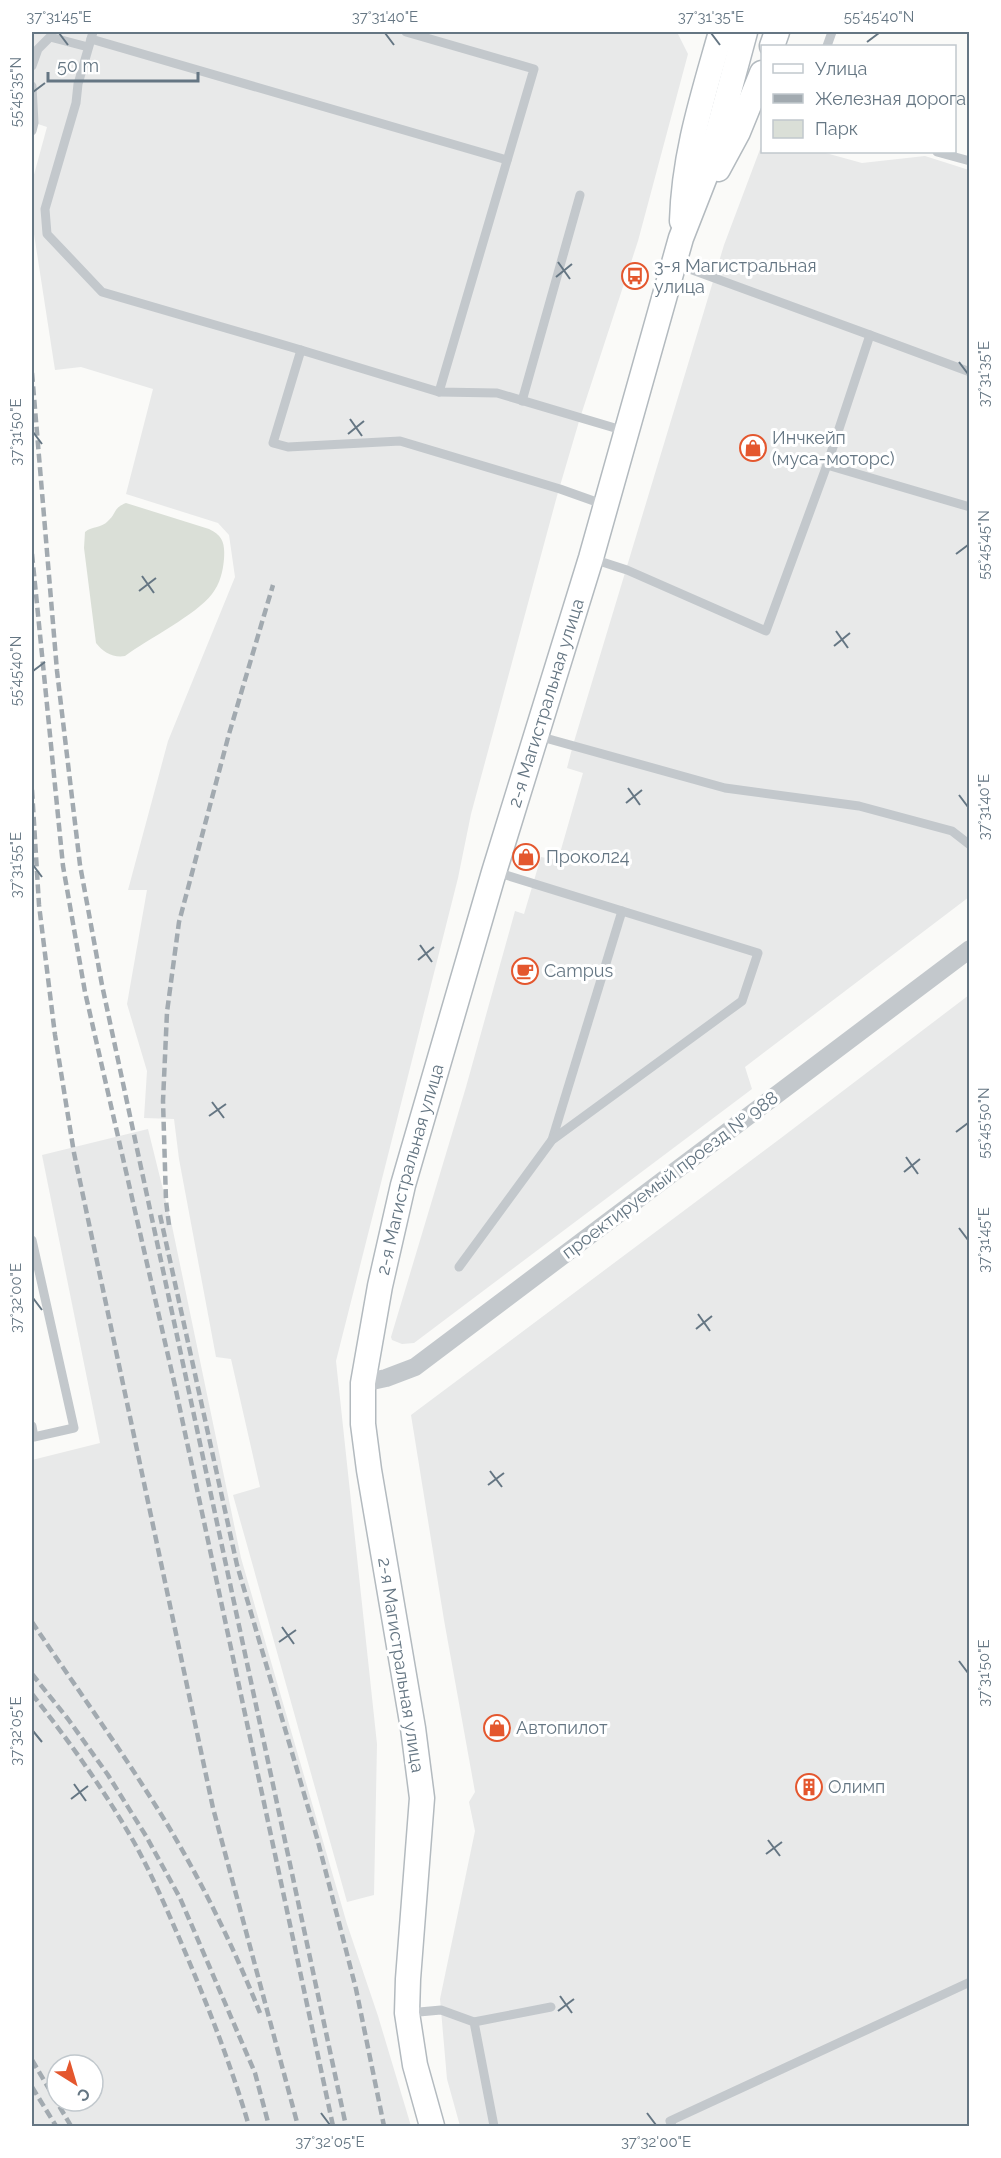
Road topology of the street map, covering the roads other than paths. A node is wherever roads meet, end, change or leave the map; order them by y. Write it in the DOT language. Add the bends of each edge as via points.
graph roads {
  1 [pos="406,32"];
  2 [pos="721,32"];
  3 [pos="745,32"];
  4 [pos="91,39"];
  5 [pos="32,66"];
  6 [pos="761,80"];
  7 [pos="32,86"];
  8 [pos="758,97"];
  9 [pos="32,131"];
  10 [pos="941,153"];
  11 [pos="507,160"];
  12 [pos="969,161"];
  13 [pos="580,195"];
  14 [pos="682,235"];
  15 [pos="675,264"];
  16 [pos="870,335"];
  17 [pos="301,350"];
  18 [pos="969,372"];
  19 [pos="439,392"];
  20 [pos="522,400"];
  21 [pos="627,431"];
  22 [pos="827,465"];
  23 [pos="606,505"];
  24 [pos="969,507"];
  25 [pos="591,558"];
  26 [pos="536,735"];
  27 [pos="969,845"];
  28 [pos="494,872"];
  29 [pos="622,911"];
  30 [pos="969,949"];
  31 [pos="552,1140"];
  32 [pos="32,1240"];
  33 [pos="459,1268"];
  34 [pos="363,1383"];
  35 [pos="32,1426"];
  36 [pos="969,1982"];
  37 [pos="551,2007"];
  38 [pos="407,2013"];
  39 [pos="474,2022"];
  40 [pos="432,2127"];
  41 [pos="494,2127"];
  42 [pos="672,2127"];
  1 -- 11 [label="lane" via="534,69"];
  2 -- 14 [label="street, 2-я Магистральная улица" via="685,175"];
  3 -- 14 [label="street, 2-я Магистральная улица" via="708,169"];
  4 -- 5 [label="lane" via="50,38 38,49"];
  4 -- 11 [label="lane"];
  4 -- 17 [label="lane" via="45,209 47,234 102,292"];
  6 -- 8 [label="street"];
  7 -- 9 [label="lane"];
  8 -- 14 [label="street"];
  10 -- 12 [label="lane"];
  11 -- 19 [label="lane"];
  13 -- 20 [label="lane"];
  14 -- 15 [label="street, 2-я Магистральная улица"];
  15 -- 16 [label="lane"];
  15 -- 21 [label="street, 2-я Магистральная улица"];
  16 -- 18 [label="lane"];
  16 -- 22 [label="lane"];
  17 -- 19 [label="lane"];
  17 -- 23 [label="lane" via="273,443 288,447 400,441"];
  19 -- 20 [label="lane" via="497,393"];
  20 -- 21 [label="lane"];
  21 -- 23 [label="street, 2-я Магистральная улица"];
  22 -- 24 [label="lane"];
  22 -- 25 [label="lane" via="766,631"];
  23 -- 25 [label="street, 2-я Магистральная улица"];
  25 -- 26 [label="street, 2-я Магистральная улица"];
  26 -- 27 [label="lane" via="726,788 859,806 952,831"];
  26 -- 28 [label="street, 2-я Магистральная улица"];
  28 -- 29 [label="lane"];
  28 -- 34 [label="street, 2-я Магистральная улица" via="403,1185"];
  29 -- 31 [label="lane"];
  29 -- 31 [label="lane" via="758,953 741,1001"];
  30 -- 34 [label="street, проектируемый проезд № 988" via="415,1367"];
  31 -- 33 [label="lane"];
  32 -- 35 [label="lane" via="74,1428 34,1437"];
  34 -- 38 [label="street, 2-я Магистральная улица" via="369,1470 422,1798"];
  36 -- 42 [label="lane" via="670,2121"];
  37 -- 39 [label="lane"];
  38 -- 39 [label="lane" via="441,2010"];
  38 -- 40 [label="street, 2-я Магистральная улица" via="415,2066"];
  39 -- 41 [label="lane"];
}
